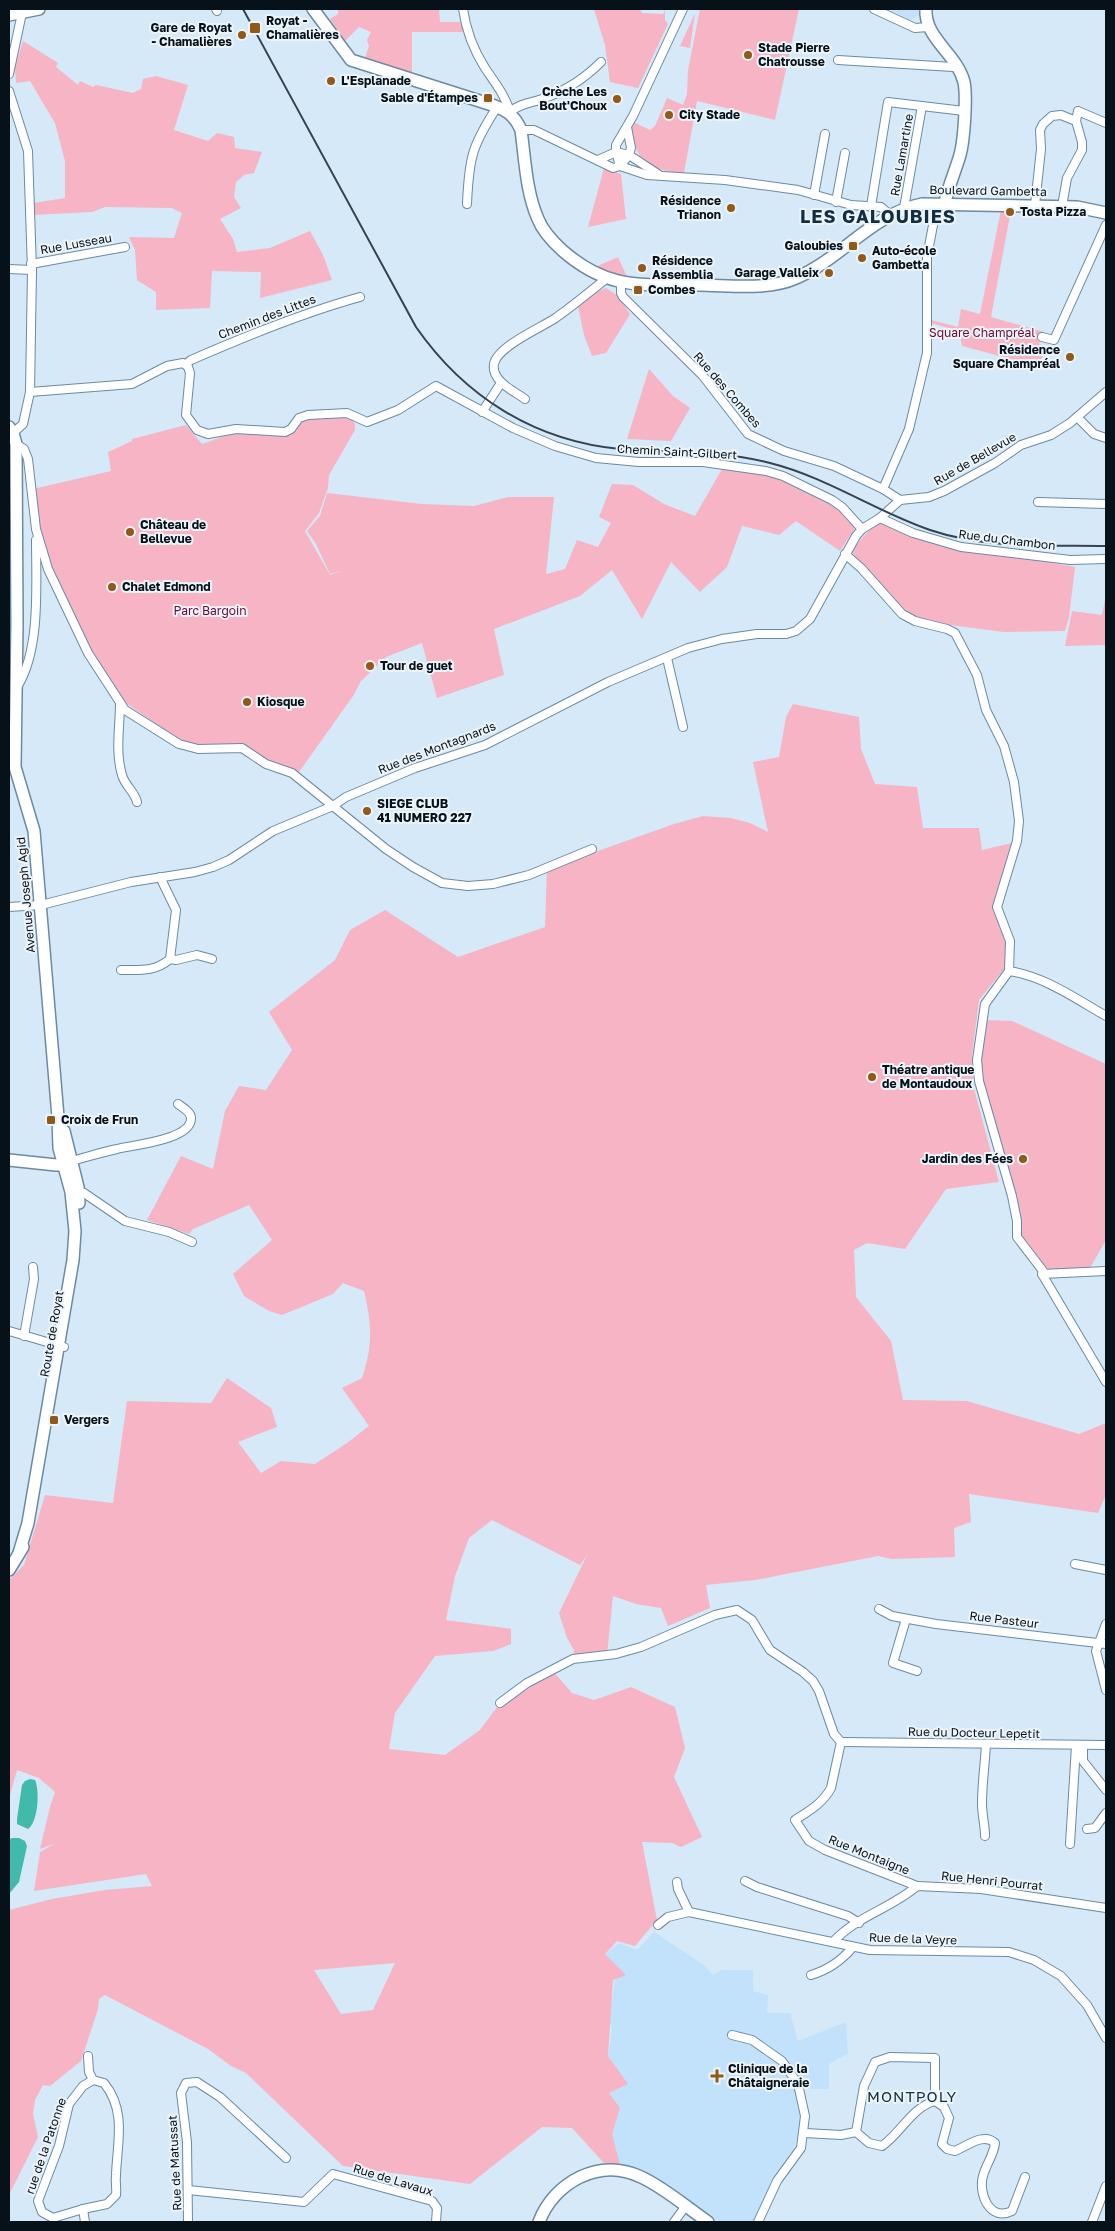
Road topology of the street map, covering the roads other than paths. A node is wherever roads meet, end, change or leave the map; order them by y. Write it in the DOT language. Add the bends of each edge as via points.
graph roads {
  1 [pos="39,9"];
  2 [pos="314,9"];
  3 [pos="463,9"];
  4 [pos="684,9"];
  5 [pos="874,9"];
  6 [pos="926,9"];
  7 [pos="22,13"];
  8 [pos="9,15"];
  9 [pos="928,27"];
  10 [pos="838,60"];
  11 [pos="601,62"];
  12 [pos="957,65"];
  13 [pos="9,74"];
  14 [pos="9,91"];
  15 [pos="497,106"];
  16 [pos="922,106"];
  17 [pos="964,111"];
  18 [pos="510,112"];
  19 [pos="1076,121"];
  20 [pos="1106,123"];
  21 [pos="627,127"];
  22 [pos="521,130"];
  23 [pos="825,134"];
  24 [pos="616,152"];
  25 [pos="845,153"];
  26 [pos="629,155"];
  27 [pos="598,160"];
  28 [pos="620,166"];
  29 [pos="658,174"];
  30 [pos="814,195"];
  31 [pos="836,202"];
  32 [pos="467,204"];
  33 [pos="941,204"];
  34 [pos="1035,205"];
  35 [pos="871,206"];
  36 [pos="1062,206"];
  37 [pos="904,208"];
  38 [pos="1106,213"];
  39 [pos="890,215"];
  40 [pos="1106,225"];
  41 [pos="125,247"];
  42 [pos="32,267"];
  43 [pos="9,269"];
  44 [pos="606,279"];
  45 [pos="621,282"];
  46 [pos="360,297"];
  47 [pos="1042,337"];
  48 [pos="186,364"];
  49 [pos="501,383"];
  50 [pos="30,392"];
  51 [pos="1106,392"];
  52 [pos="525,399"];
  53 [pos="482,412"];
  54 [pos="1077,416"];
  55 [pos="13,435"];
  56 [pos="1106,438"];
  57 [pos="883,489"];
  58 [pos="900,500"];
  59 [pos="1038,502"];
  60 [pos="1106,504"];
  61 [pos="880,518"];
  62 [pos="36,529"];
  63 [pos="862,529"];
  64 [pos="845,554"];
  65 [pos="1106,559"];
  66 [pos="667,658"];
  67 [pos="17,687"];
  68 [pos="120,703"];
  69 [pos="683,727"];
  70 [pos="137,802"];
  71 [pos="333,806"];
  72 [pos="592,849"];
  73 [pos="160,877"];
  74 [pos="41,905"];
  75 [pos="9,907"];
  76 [pos="170,959"];
  77 [pos="212,959"];
  78 [pos="121,970"];
  79 [pos="1009,971"];
  80 [pos="1106,1016"];
  81 [pos="178,1104"];
  82 [pos="58,1117"];
  83 [pos="59,1158"];
  84 [pos="9,1160"];
  85 [pos="75,1191"];
  86 [pos="192,1242"];
  87 [pos="33,1267"];
  88 [pos="1106,1271"];
  89 [pos="1042,1274"];
  90 [pos="9,1331"];
  91 [pos="24,1336"];
  92 [pos="61,1346"];
  93 [pos="1106,1382"];
  94 [pos="1075,1564"];
  95 [pos="9,1570"];
  96 [pos="1106,1570"];
  97 [pos="879,1609"];
  98 [pos="906,1619"];
  99 [pos="1106,1624"];
  100 [pos="1102,1643"];
  101 [pos="917,1672"];
  102 [pos="1106,1690"];
  103 [pos="500,1702"];
  104 [pos="841,1742"];
  105 [pos="986,1744"];
  106 [pos="1106,1745"];
  107 [pos="1080,1746"];
  108 [pos="1106,1790"];
  109 [pos="1106,1813"];
  110 [pos="1087,1829"];
  111 [pos="985,1836"];
  112 [pos="1070,1844"];
  113 [pos="745,1881"];
  114 [pos="677,1882"];
  115 [pos="917,1886"];
  116 [pos="1106,1908"];
  117 [pos="689,1912"];
  118 [pos="859,1923"];
  119 [pos="658,1925"];
  120 [pos="833,1942"];
  121 [pos="853,1947"];
  122 [pos="811,1975"];
  123 [pos="732,2034"];
  124 [pos="1106,2038"];
  125 [pos="88,2056"];
  126 [pos="92,2080"];
  127 [pos="935,2101"];
  128 [pos="856,2132"];
  129 [pos="804,2133"];
  130 [pos="286,2158"];
  131 [pos="1025,2177"];
  132 [pos="1106,2186"];
  133 [pos="188,2190"];
  134 [pos="685,2207"];
  135 [pos="83,2209"];
  136 [pos="86,2222"];
  137 [pos="188,2222"];
  138 [pos="436,2222"];
  139 [pos="539,2222"];
  140 [pos="674,2222"];
  141 [pos="708,2222"];
  142 [pos="758,2222"];
  143 [pos="1092,2222"];
  1 -- 7 [label="main road"];
  2 -- 15 [label="main road" via="351,60"];
  3 -- 18 [label="street" via="466,32 507,100"];
  4 -- 21 [label="street"];
  5 -- 9 [label="street" via="915,28"];
  6 -- 9 [label="main road"];
  7 -- 8 [label="main road"];
  7 -- 13 [label="street"];
  9 -- 12 [label="main road"];
  10 -- 12 [label="street"];
  11 -- 18 [label="street" via="587,77 566,89 517,106"];
  12 -- 17 [label="main road" via="964,84"];
  14 -- 42 [label="street" via="28,151"];
  15 -- 18 [label="main road"];
  15 -- 32 [label="street" via="473,148"];
  16 -- 17 [label="street"];
  16 -- 35 [label="street" via="888,102"];
  16 -- 37 [label="street, Rue Lamartine"];
  17 -- 33 [label="main road" via="961,153"];
  18 -- 22 [label="main road, Boulevard Gambetta"];
  19 -- 20 [label="street" via="1078,111"];
  19 -- 34 [label="street" via="1052,116 1040,130"];
  19 -- 36 [label="street" via="1082,150 1068,178"];
  21 -- 24 [label="street" via="616,145"];
  21 -- 26 [label="street"];
  22 -- 27 [label="street" via="534,130"];
  22 -- 44 [label="main road, Boulevard Gambetta" via="532,202 544,232 569,256"];
  23 -- 30 [label="street"];
  24 -- 26 [label="street"];
  24 -- 27 [label="street"];
  24 -- 28 [label="street"];
  25 -- 31 [label="street"];
  26 -- 28 [label="street"];
  26 -- 29 [label="street"];
  27 -- 28 [label="street" via="613,168"];
  28 -- 29 [label="street" via="647,175"];
  29 -- 30 [label="street" via="725,180"];
  30 -- 31 [label="street"];
  31 -- 35 [label="street"];
  33 -- 34 [label="main road, Boulevard Gambetta"];
  33 -- 37 [label="main road, Boulevard Gambetta"];
  33 -- 57 [label="street" via="927,257 927,352 909,430"];
  34 -- 36 [label="main road, Boulevard Gambetta"];
  35 -- 39 [label="street" via="881,207"];
  36 -- 38 [label="main road, Boulevard Gambetta"];
  37 -- 39 [label="main road, Boulevard Gambetta"];
  39 -- 45 [label="main road, Boulevard Gambetta" via="816,267 786,282 749,285"];
  40 -- 47 [label="street" via="1054,340"];
  41 -- 42 [label="street, Rue Lusseau"];
  42 -- 43 [label="street, Rue Lusseau"];
  42 -- 50 [label="street"];
  44 -- 45 [label="main road, Boulevard Gambetta"];
  44 -- 49 [label="street" via="555,318 500,353 494,365"];
  45 -- 57 [label="street, Rue des Combes" via="623,297 703,376 748,434 784,451 834,466"];
  46 -- 48 [label="street, Chemin des Littes" via="236,340"];
  48 -- 50 [label="street, Chemin des Littes" via="180,362 166,366 132,384"];
  48 -- 53 [label="street, Chemin Saint-Gilbert" via="190,373 186,415 198,430 208,434 236,429 285,432 299,418 308,415 346,413 367,422 398,410 436,386"];
  49 -- 52 [label="street"];
  49 -- 53 [label="street"];
  50 -- 55 [label="street" via="23,424"];
  51 -- 54 [label="street, Rue de Bellevue"];
  53 -- 63 [label="street, Chemin Saint-Gilbert" via="554,446 596,458 703,462 783,476 832,500"];
  54 -- 56 [label="street" via="1094,434"];
  54 -- 58 [label="street, Rue de Bellevue" via="1062,429 1021,445 944,491 929,497"];
  55 -- 62 [label="street" via="28,459"];
  55 -- 67 [label="main road, Avenue Joseph Agid"];
  57 -- 58 [label="street, Rue des Combes"];
  58 -- 61 [label="street, Rue des Montagnards"];
  59 -- 60 [label="street"];
  61 -- 63 [label="street, Rue des Montagnards"];
  61 -- 65 [label="street, Rue du Chambon" via="913,533 961,547 1070,560"];
  62 -- 67 [label="street" via="36,612 25,674"];
  62 -- 68 [label="street" via="59,596 88,653"];
  63 -- 64 [label="street, Rue des Montagnards"];
  64 -- 66 [label="street, Rue des Montagnards" via="810,618 796,631 722,639 688,648"];
  64 -- 79 [label="street" via="902,614 955,633 977,675 986,710 1004,746 1014,782 1019,821 1017,841 997,907 1010,941"];
  66 -- 69 [label="street"];
  66 -- 71 [label="street, Rue des Montagnards" via="608,682 485,745 415,768 346,797"];
  67 -- 74 [label="main road, Avenue Joseph Agid" via="15,767 33,823"];
  68 -- 70 [label="street" via="119,760 127,787 136,795"];
  68 -- 71 [label="street" via="125,710 179,744 198,750 242,748 266,764 292,773"];
  71 -- 72 [label="street" via="386,849 442,883 493,884 529,875"];
  71 -- 73 [label="street, Rue des Montagnards" via="273,831 229,860 195,872"];
  73 -- 74 [label="street, Rue des Montagnards"];
  73 -- 76 [label="street" via="176,910"];
  74 -- 75 [label="street, Rue des Montagnards"];
  74 -- 82 [label="main road, Avenue Joseph Agid"];
  76 -- 77 [label="street" via="197,955"];
  76 -- 78 [label="street" via="150,970"];
  79 -- 80 [label="street" via="1040,980"];
  79 -- 89 [label="street" via="985,1004 977,1060 979,1081 1012,1196 1017,1237 1043,1271"];
  81 -- 83 [label="street" via="191,1118 190,1124 177,1134 152,1143"];
  82 -- 83 [label="main road, Avenue Joseph Agid"];
  82 -- 83 [label="main road, Route de Royat"];
  83 -- 84 [label="main road"];
  83 -- 85 [label="main road, Route de Royat"];
  85 -- 86 [label="street" via="124,1221 169,1232"];
  85 -- 92 [label="main road, Route de Royat" via="80,1231 78,1261"];
  87 -- 91 [label="street" via="34,1279"];
  88 -- 89 [label="street"];
  89 -- 93 [label="street"];
  90 -- 91 [label="street"];
  91 -- 92 [label="street"];
  92 -- 95 [label="main road, Route de Royat" via="33,1524 29,1539"];
  94 -- 96 [label="street"];
  97 -- 98 [label="street, Rue Pasteur"];
  98 -- 100 [label="street, Rue Pasteur"];
  98 -- 101 [label="street" via="893,1664"];
  99 -- 100 [label="street"];
  100 -- 102 [label="street" via="1096,1651"];
  103 -- 104 [label="street" via="527,1683 573,1659 616,1654 641,1647 715,1615 738,1610 752,1620 770,1650 813,1681 834,1734"];
  104 -- 105 [label="street, Rue du Docteur Lepetit"];
  104 -- 115 [label="street, Rue Montaigne" via="828,1794 794,1820 809,1841 824,1850"];
  105 -- 107 [label="street, Rue du Docteur Lepetit"];
  105 -- 111 [label="street" via="982,1798"];
  106 -- 107 [label="street, Rue du Docteur Lepetit"];
  107 -- 108 [label="street" via="1083,1761"];
  107 -- 112 [label="street"];
  109 -- 110 [label="street" via="1094,1828"];
  113 -- 118 [label="street" via="848,1916"];
  114 -- 117 [label="street"];
  115 -- 116 [label="street, Rue Henri Pourrat" via="982,1889"];
  115 -- 118 [label="street" via="905,1897"];
  117 -- 119 [label="street, Rue de la Veyre" via="668,1917"];
  117 -- 120 [label="street, Rue de la Veyre"];
  118 -- 120 [label="street" via="841,1933"];
  120 -- 121 [label="street, Rue de la Veyre"];
  121 -- 122 [label="street" via="846,1956"];
  121 -- 124 [label="street, Rue de la Veyre" via="888,1952 1009,1952 1034,1960 1061,1976 1087,2005"];
  123 -- 129 [label="street" via="752,2040 789,2069 803,2102"];
  125 -- 126 [label="street"];
  126 -- 135 [label="street, rue de la Patonne" via="99,2080 109,2088 117,2112 120,2139 117,2188 116,2195 107,2204"];
  126 -- 135 [label="street, rue de la Patonne" via="83,2086 70,2104 57,2152 38,2202 42,2212 53,2218"];
  127 -- 128 [label="street" via="923,2104 882,2146 869,2143"];
  127 -- 128 [label="street" via="935,2058 890,2057 875,2062 864,2086"];
  127 -- 131 [label="street" via="944,2107 949,2118 942,2138 947,2149 955,2151 983,2138 990,2138 995,2143 995,2151 982,2177 986,2202 992,2211 1003,2214 1012,2211"];
  128 -- 129 [label="street" via="840,2135"];
  129 -- 142 [label="street" via="801,2148 777,2180"];
  130 -- 133 [label="street, Rue de Matussat" via="220,2098 197,2082 188,2082 181,2093"];
  132 -- 143 [label="street"];
  133 -- 137 [label="street, Rue de Matussat"];
  133 -- 138 [label="street, Rue de Lavaux" via="304,2202 333,2174 432,2201 437,2208"];
  134 -- 139 [label="main road" via="640,2176 607,2170 584,2175 562,2188 551,2199"];
  134 -- 140 [label="street"];
  134 -- 141 [label="main road"];
  135 -- 136 [label="street"];
}
